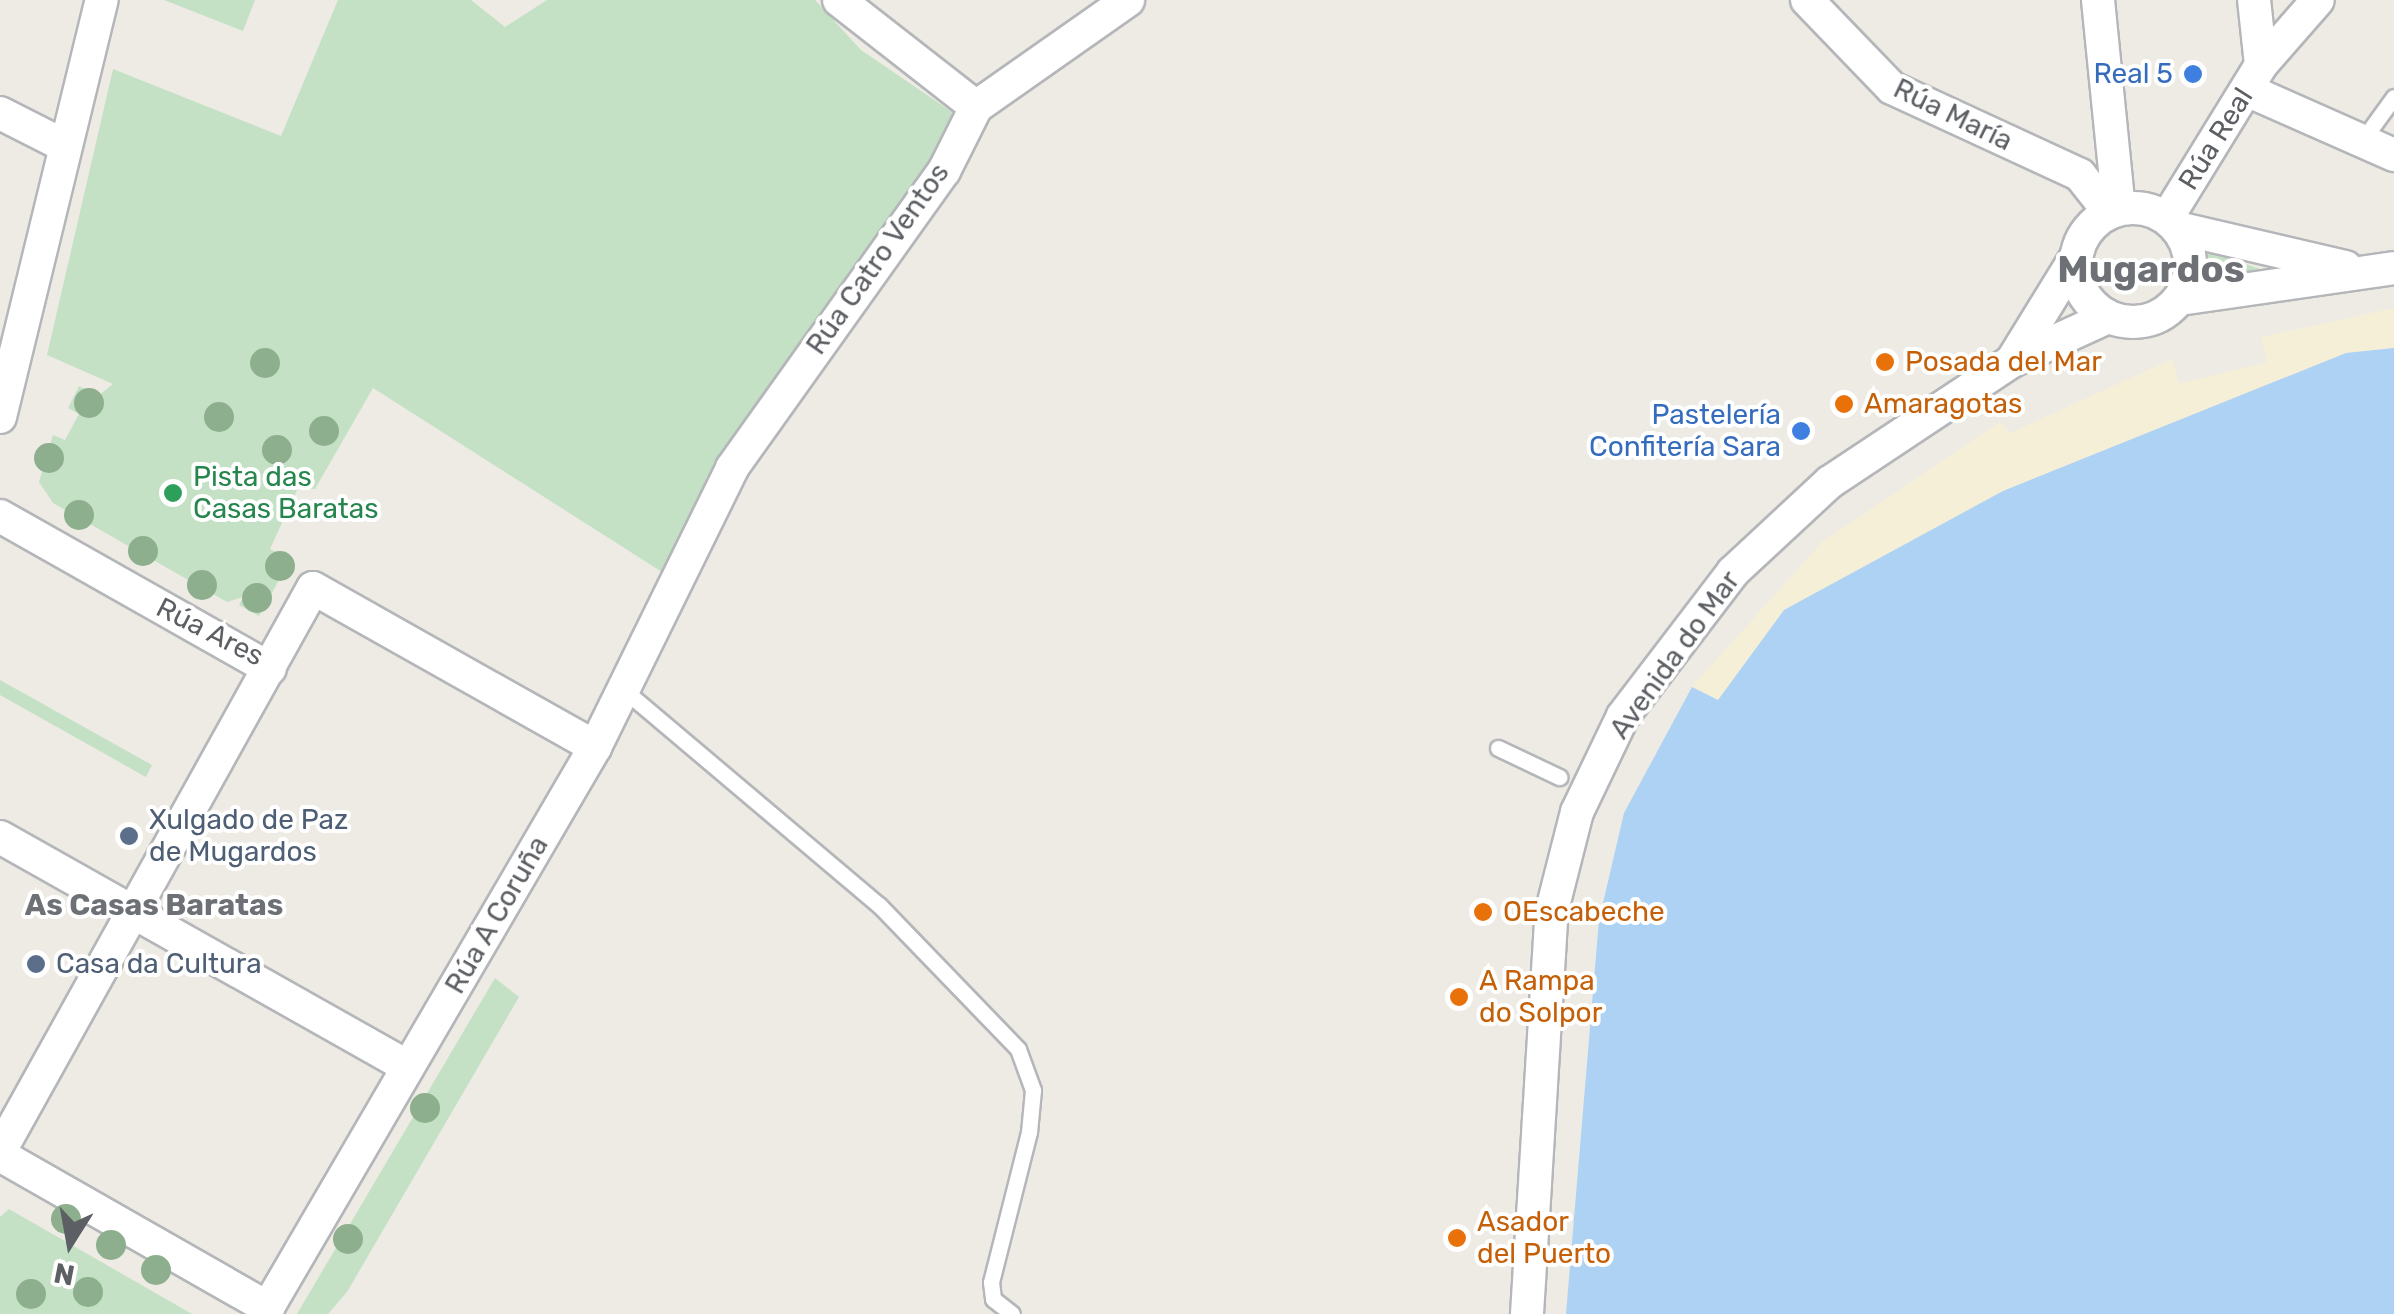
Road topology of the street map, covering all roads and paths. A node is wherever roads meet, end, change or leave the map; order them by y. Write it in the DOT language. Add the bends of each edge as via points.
graph roads {
  1 [pos="102,0"];
  2 [pos="839,0"];
  3 [pos="1128,0"];
  4 [pos="1806,0"];
  5 [pos="2098,0"];
  6 [pos="2254,0"];
  7 [pos="2318,0"];
  8 [pos="2254,77"];
  9 [pos="2394,97"];
  10 [pos="976,108"];
  11 [pos="0,113"];
  12 [pos="2372,127"];
  13 [pos="65,146"];
  14 [pos="2394,155"];
  15 [pos="2115,211"];
  16 [pos="2173,223"];
  17 [pos="2076,257"];
  18 [pos="2394,268"];
  19 [pos="2360,270"];
  20 [pos="2180,299"];
  21 [pos="2108,317"];
  22 [pos="2012,360"];
  23 [pos="0,417"];
  24 [pos="704,512"];
  25 [pos="0,516"];
  26 [pos="270,669"];
  27 [pos="623,688"];
  28 [pos="595,747"];
  29 [pos="1498,748"];
  30 [pos="1560,777"];
  31 [pos="0,837"];
  32 [pos="132,912"];
  33 [pos="408,1068"];
  34 [pos="0,1153"];
  35 [pos="266,1311"];
  36 [pos="1012,1314"];
  37 [pos="1527,1314"];
  1 -- 13 [label="street"];
  2 -- 10 [label="street"];
  3 -- 10 [label="street, Rúa Catro Ventos"];
  4 -- 15 [label="street, Rúa María" via="1892,88 2080,175"];
  5 -- 15 [label="street"];
  6 -- 8 [label="street, Rúa Real"];
  7 -- 8 [label="street"];
  8 -- 14 [label="street"];
  8 -- 16 [label="street, Rúa Real"];
  9 -- 12 [label="lane"];
  10 -- 24 [label="street, Rúa Catro Ventos" via="944,171"];
  11 -- 13 [label="street"];
  13 -- 23 [label="street"];
  15 -- 16 [label="street"];
  15 -- 17 [label="street"];
  16 -- 19 [label="street"];
  16 -- 20 [label="street" via="2191,263"];
  17 -- 21 [label="street" via="2083,292"];
  17 -- 22 [label="street, Avenida do Mar"];
  18 -- 19 [label="street"];
  19 -- 20 [label="street"];
  20 -- 21 [label="street" via="2148,321"];
  21 -- 22 [label="street, Avenida do Mar"];
  22 -- 37 [label="street, Avenida do Mar" via="1778,526 1697,614 1599,764 1552,910"];
  24 -- 27 [label="street, Rúa A Coruña"];
  25 -- 26 [label="street, Rúa Ares"];
  26 -- 28 [label="street, Rúa Ares" via="313,588"];
  26 -- 32 [label="street"];
  27 -- 28 [label="street, Rúa A Coruña"];
  27 -- 36 [label="lane" via="879,904 1018,1049 1033,1090 1029,1132 991,1282 993,1299"];
  28 -- 33 [label="street, Rúa A Coruña"];
  29 -- 30 [label="lane"];
  31 -- 32 [label="street"];
  32 -- 33 [label="street"];
  32 -- 34 [label="street"];
  33 -- 35 [label="street, Rúa A Coruña"];
  34 -- 35 [label="street"];
}
